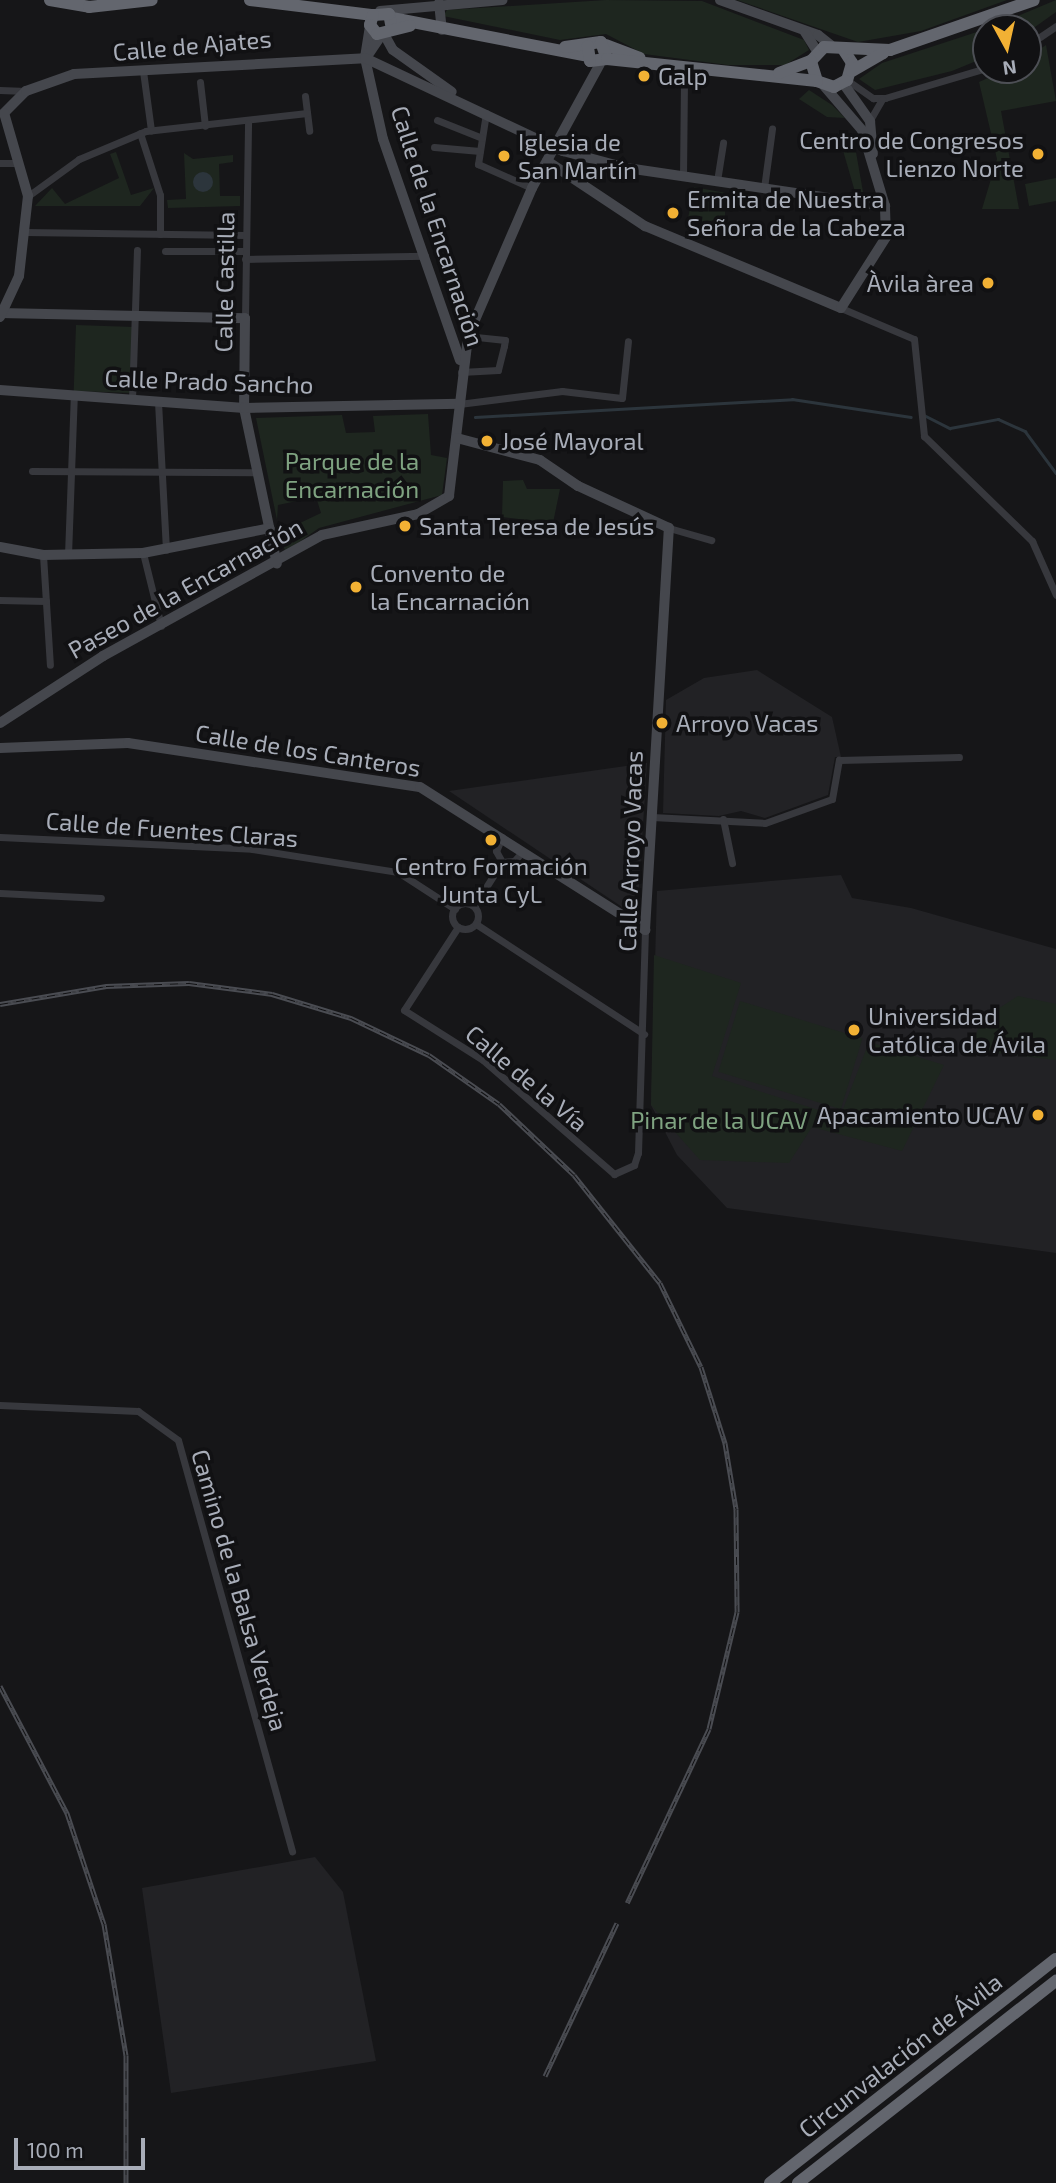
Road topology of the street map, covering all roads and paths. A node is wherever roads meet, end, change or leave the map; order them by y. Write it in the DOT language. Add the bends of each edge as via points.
graph roads {
  1 [pos="50,0"];
  2 [pos="152,0"];
  3 [pos="250,0"];
  4 [pos="503,0"];
  5 [pos="720,0"];
  6 [pos="1034,0"];
  7 [pos="439,4"];
  8 [pos="382,23"];
  9 [pos="442,30"];
  10 [pos="805,32"];
  11 [pos="837,47"];
  12 [pos="890,50"];
  13 [pos="814,56"];
  14 [pos="594,57"];
  15 [pos="365,58"];
  16 [pos="647,61"];
  17 [pos="143,71"];
  18 [pos="972,72"];
  19 [pos="773,74"];
  20 [pos="847,78"];
  21 [pos="200,82"];
  22 [pos="684,82"];
  23 [pos="821,83"];
  24 [pos="0,90"];
  25 [pos="26,91"];
  26 [pos="305,96"];
  27 [pos="885,98"];
  28 [pos="463,101"];
  29 [pos="307,113"];
  30 [pos="486,113"];
  31 [pos="2,114"];
  32 [pos="436,120"];
  33 [pos="870,121"];
  34 [pos="248,123"];
  35 [pos="205,126"];
  36 [pos="772,129"];
  37 [pos="151,130"];
  38 [pos="309,131"];
  39 [pos="140,133"];
  40 [pos="482,138"];
  41 [pos="723,142"];
  42 [pos="433,147"];
  43 [pos="555,147"];
  44 [pos="480,151"];
  45 [pos="873,155"];
  46 [pos="547,161"];
  47 [pos="0,163"];
  48 [pos="17,163"];
  49 [pos="683,176"];
  50 [pos="718,181"];
  51 [pos="532,188"];
  52 [pos="764,188"];
  53 [pos="28,196"];
  54 [pos="885,206"];
  55 [pos="24,232"];
  56 [pos="160,234"];
  57 [pos="246,235"];
  58 [pos="137,250"];
  59 [pos="165,251"];
  60 [pos="246,251"];
  61 [pos="426,256"];
  62 [pos="245,260"];
  63 [pos="841,308"];
  64 [pos="1,315"];
  65 [pos="136,317"];
  66 [pos="245,318"];
  67 [pos="468,336"];
  68 [pos="628,341"];
  69 [pos="461,369"];
  70 [pos="0,390"];
  71 [pos="74,395"];
  72 [pos="132,400"];
  73 [pos="158,402"];
  74 [pos="459,404"];
  75 [pos="244,408"];
  76 [pos="457,429"];
  77 [pos="32,471"];
  78 [pos="69,472"];
  79 [pos="258,472"];
  80 [pos="164,474"];
  81 [pos="270,528"];
  82 [pos="669,528"];
  83 [pos="711,540"];
  84 [pos="0,547"];
  85 [pos="166,550"];
  86 [pos="144,554"];
  87 [pos="43,555"];
  88 [pos="68,555"];
  89 [pos="277,564"];
  90 [pos="1056,595"];
  91 [pos="0,600"];
  92 [pos="46,601"];
  93 [pos="162,626"];
  94 [pos="50,665"];
  95 [pos="17,709"];
  96 [pos="0,712"];
  97 [pos="0,723"];
  98 [pos="3,746"];
  99 [pos="959,757"];
  100 [pos="652,817"];
  101 [pos="723,819"];
  102 [pos="0,837"];
  103 [pos="502,837"];
  104 [pos="523,851"];
  105 [pos="502,862"];
  106 [pos="732,863"];
  107 [pos="0,893"];
  108 [pos="101,898"];
  109 [pos="474,906"];
  110 [pos="455,909"];
  111 [pos="476,924"];
  112 [pos="458,927"];
  113 [pos="645,930"];
  114 [pos="644,1034"];
  115 [pos="625,1172"];
  116 [pos="0,1405"];
  117 [pos="292,1851"];
  118 [pos="1056,1959"];
  119 [pos="1056,1981"];
  120 [pos="770,2183"];
  121 [pos="798,2183"];
  1 -- 2 [label="highway" via="89,7"];
  3 -- 8 [label="highway"];
  4 -- 7 [label="street"];
  5 -- 10 [label="street"];
  6 -- 12 [label="highway"];
  7 -- 8 [label="street" via="410,5"];
  7 -- 9 [label="street"];
  8 -- 9 [label="highway"];
  8 -- 15 [label="street, Calle de la Encarnación"];
  8 -- 28 [label="street" via="393,50"];
  9 -- 14 [label="highway"];
  10 -- 11 [label="street"];
  10 -- 13 [label="street"];
  11 -- 12 [label="highway"];
  11 -- 13 [label="highway"];
  11 -- 20 [label="highway"];
  12 -- 20 [label="highway"];
  13 -- 19 [label="highway"];
  13 -- 23 [label="highway"];
  14 -- 16 [label="highway"];
  14 -- 16 [label="highway" via="606,45"];
  14 -- 43 [label="street" via="588,82"];
  15 -- 17 [label="street, Calle de Ajates"];
  15 -- 28 [label="street"];
  15 -- 61 [label="street, Calle de la Encarnación" via="383,139"];
  16 -- 19 [label="highway"];
  17 -- 25 [label="street, Calle de Ajates" via="74,74"];
  17 -- 37 [label="street"];
  18 -- 27 [label="street"];
  19 -- 23 [label="highway"];
  20 -- 23 [label="highway"];
  20 -- 27 [label="street" via="873,98"];
  20 -- 33 [label="street"];
  21 -- 35 [label="street"];
  22 -- 49 [label="street"];
  23 -- 45 [label="street" via="858,123"];
  24 -- 25 [label="street, Calle de Ajates"];
  25 -- 31 [label="street, Calle de Ajates"];
  26 -- 29 [label="street"];
  27 -- 33 [label="street" via="875,103"];
  28 -- 30 [label="street"];
  29 -- 34 [label="street"];
  29 -- 38 [label="street"];
  30 -- 40 [label="street"];
  30 -- 43 [label="street"];
  31 -- 48 [label="street"];
  32 -- 40 [label="street"];
  33 -- 45 [label="street"];
  34 -- 35 [label="street"];
  34 -- 57 [label="street, Calle Castilla"];
  35 -- 37 [label="street"];
  36 -- 52 [label="street"];
  37 -- 39 [label="street"];
  39 -- 53 [label="street" via="79,159"];
  39 -- 56 [label="street" via="160,195"];
  40 -- 44 [label="street"];
  41 -- 50 [label="street"];
  42 -- 44 [label="street"];
  43 -- 46 [label="street"];
  43 -- 49 [label="street"];
  44 -- 51 [label="street" via="478,164"];
  45 -- 54 [label="street"];
  46 -- 51 [label="street"];
  46 -- 63 [label="street" via="645,226"];
  47 -- 48 [label="street"];
  48 -- 53 [label="street"];
  49 -- 50 [label="street"];
  50 -- 52 [label="street"];
  51 -- 67 [label="street"];
  52 -- 54 [label="street"];
  53 -- 55 [label="street"];
  54 -- 63 [label="street" via="886,237"];
  55 -- 56 [label="street"];
  55 -- 64 [label="street" via="19,276"];
  56 -- 57 [label="street"];
  57 -- 60 [label="street, Calle Castilla"];
  58 -- 65 [label="street"];
  59 -- 60 [label="street"];
  60 -- 62 [label="street, Calle Castilla"];
  61 -- 62 [label="street"];
  61 -- 69 [label="street, Calle de la Encarnación"];
  62 -- 66 [label="street, Calle Castilla"];
  63 -- 90 [label="street" via="914,339 923,436 1032,541"];
  64 -- 65 [label="street"];
  65 -- 66 [label="street"];
  65 -- 72 [label="street"];
  66 -- 75 [label="street, Calle Castilla"];
  67 -- 69 [label="street"];
  67 -- 69 [label="street" via="505,340 504,346 498,370"];
  68 -- 74 [label="street" via="622,398 562,391"];
  69 -- 74 [label="street, Paseo de la Encarnación"];
  70 -- 71 [label="street, Calle Prado Sancho"];
  71 -- 72 [label="street, Calle Prado Sancho"];
  71 -- 78 [label="street"];
  72 -- 73 [label="street, Calle Prado Sancho"];
  73 -- 75 [label="street, Calle Prado Sancho"];
  73 -- 80 [label="street"];
  74 -- 75 [label="street, Calle Prado Sancho"];
  74 -- 76 [label="street, Paseo de la Encarnación"];
  75 -- 79 [label="street, Calle Castilla"];
  76 -- 82 [label="street" via="540,460 578,486"];
  76 -- 89 [label="street, Paseo de la Encarnación" via="454,482 440,505 322,535"];
  77 -- 78 [label="street"];
  78 -- 80 [label="street"];
  78 -- 88 [label="street"];
  79 -- 80 [label="street"];
  79 -- 81 [label="street, Calle Castilla"];
  80 -- 85 [label="street"];
  81 -- 85 [label="street"];
  81 -- 89 [label="street, Calle Castilla"];
  82 -- 83 [label="street"];
  82 -- 100 [label="street, Calle Arroyo Vacas"];
  84 -- 87 [label="street"];
  85 -- 86 [label="street"];
  86 -- 88 [label="street"];
  86 -- 93 [label="street"];
  87 -- 88 [label="street"];
  87 -- 92 [label="street"];
  89 -- 93 [label="street, Paseo de la Encarnación"];
  91 -- 92 [label="street"];
  92 -- 94 [label="street"];
  93 -- 95 [label="street, Paseo de la Encarnación"];
  95 -- 96 [label="street, Paseo de la Encarnación"];
  95 -- 97 [label="street, Paseo de la Encarnación"];
  98 -- 103 [label="street, Calle de los Canteros" via="128,743 400,781 434,793"];
  99 -- 101 [label="street" via="839,760 832,799 765,823"];
  100 -- 101 [label="street"];
  100 -- 113 [label="street, Calle Arroyo Vacas"];
  101 -- 106 [label="street"];
  102 -- 110 [label="street, Calle de Fuentes Claras" via="252,849 398,872"];
  103 -- 104 [label="street, Calle de los Canteros"];
  103 -- 105 [label="street" via="496,852"];
  104 -- 105 [label="street" via="514,861"];
  104 -- 113 [label="street, Calle de los Canteros"];
  105 -- 109 [label="street"];
  107 -- 108 [label="street"];
  109 -- 110 [label="street"];
  109 -- 111 [label="street"];
  110 -- 112 [label="street"];
  111 -- 112 [label="street"];
  111 -- 114 [label="street"];
  112 -- 115 [label="street, Calle de la Vía" via="404,1010 483,1060 604,1169"];
  113 -- 114 [label="street, Calle Arroyo Vacas"];
  114 -- 115 [label="street, Calle Arroyo Vacas" via="638,1153"];
  116 -- 117 [label="street, Camino de la Balsa Verdeja" via="138,1411 177,1440"];
  118 -- 120 [label="highway, Circunvalación de Ávila"];
  119 -- 121 [label="highway, Circunvalación de Ávila"];
}
